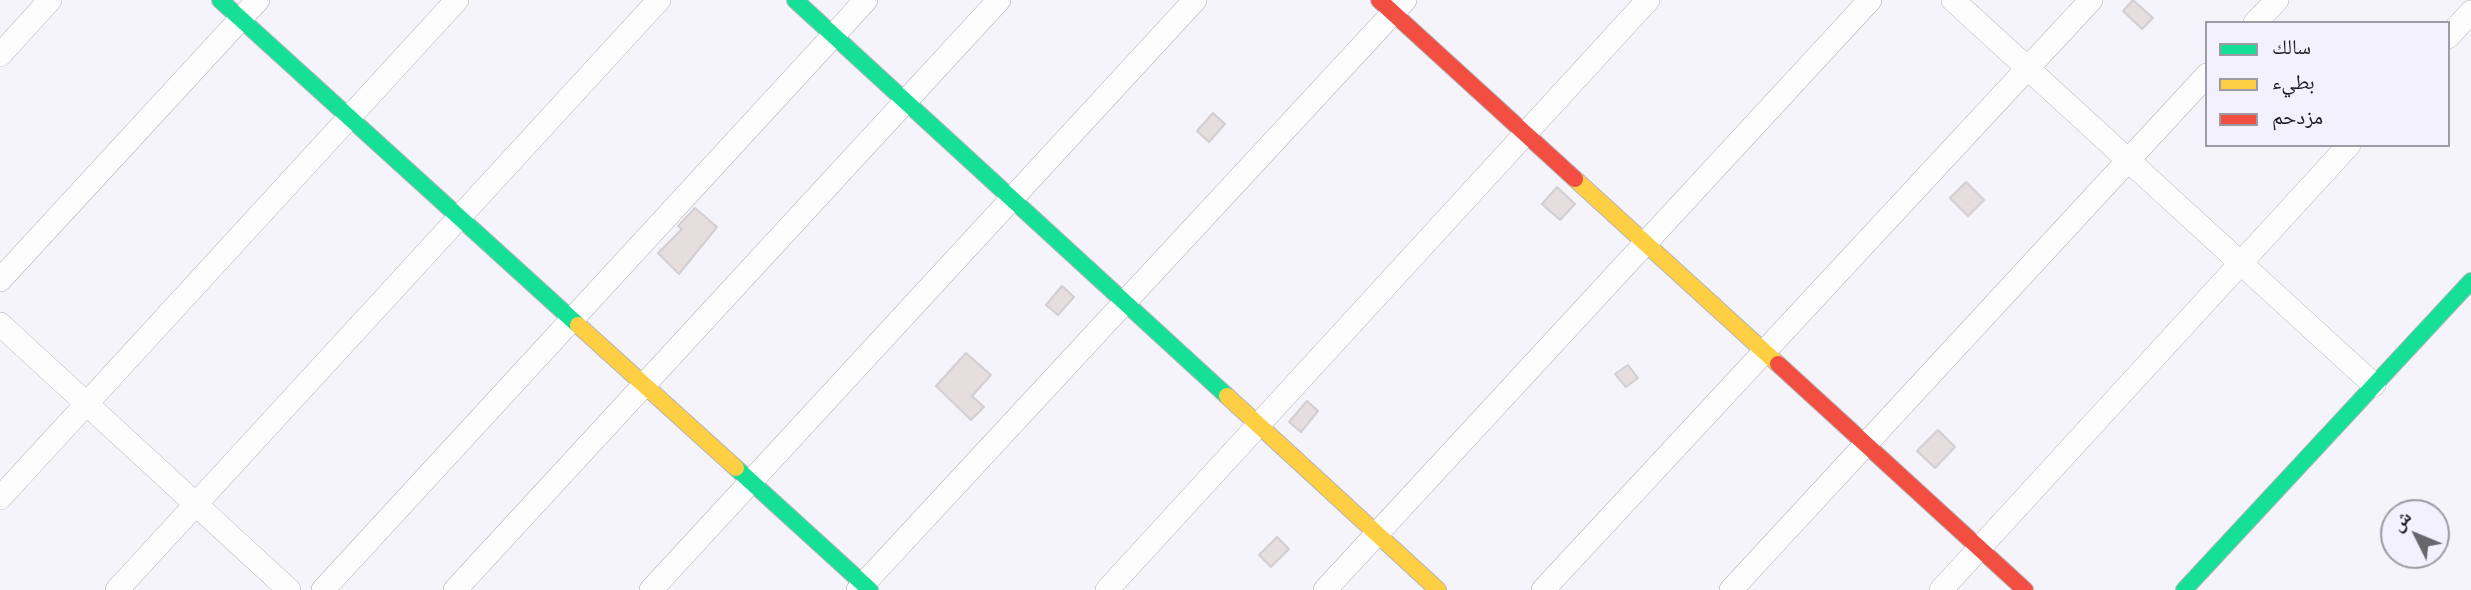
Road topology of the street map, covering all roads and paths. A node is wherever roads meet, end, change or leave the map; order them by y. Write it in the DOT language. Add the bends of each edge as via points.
graph roads {
  1 [pos="50,0"];
  2 [pos="220,0"];
  3 [pos="258,0"];
  4 [pos="457,0"];
  5 [pos="659,0"];
  6 [pos="795,0"];
  7 [pos="866,0"];
  8 [pos="999,0"];
  9 [pos="1195,0"];
  10 [pos="1648,0"];
  11 [pos="1870,0"];
  12 [pos="1953,0"];
  13 [pos="2091,0"];
  14 [pos="2277,0"];
  15 [pos="1392,4"];
  16 [pos="2471,12"];
  17 [pos="240,19"];
  18 [pos="2257,21"];
  19 [pos="833,35"];
  20 [pos="2450,35"];
  21 [pos="0,55"];
  22 [pos="2028,68"];
  23 [pos="2205,77"];
  24 [pos="905,102"];
  25 [pos="349,117"];
  26 [pos="1525,134"];
  27 [pos="2347,147"];
  28 [pos="2128,160"];
  29 [pos="1012,199"];
  30 [pos="460,218"];
  31 [pos="1645,243"];
  32 [pos="2241,263"];
  33 [pos="0,280"];
  34 [pos="2471,281"];
  35 [pos="1124,303"];
  36 [pos="572,319"];
  37 [pos="0,324"];
  38 [pos="1764,352"];
  39 [pos="644,385"];
  40 [pos="2374,385"];
  41 [pos="86,404"];
  42 [pos="1258,425"];
  43 [pos="1866,444"];
  44 [pos="751,482"];
  45 [pos="0,498"];
  46 [pos="196,505"];
  47 [pos="1377,534"];
  48 [pos="1979,548"];
  49 [pos="864,588"];
  50 [pos="117,590"];
  51 [pos="289,590"];
  52 [pos="323,590"];
  53 [pos="455,590"];
  54 [pos="651,590"];
  55 [pos="1107,590"];
  56 [pos="1325,590"];
  57 [pos="1438,590"];
  58 [pos="1543,590"];
  59 [pos="1731,590"];
  60 [pos="1941,590"];
  61 [pos="2025,590"];
  62 [pos="2183,590"];
  1 -- 21 [label="street"];
  2 -- 17 [label="street"];
  3 -- 17 [label="street"];
  4 -- 25 [label="street"];
  5 -- 30 [label="street"];
  6 -- 19 [label="street"];
  7 -- 19 [label="street"];
  8 -- 24 [label="street"];
  9 -- 29 [label="street"];
  10 -- 26 [label="street"];
  11 -- 31 [label="street"];
  12 -- 22 [label="street"];
  13 -- 22 [label="street"];
  14 -- 18 [label="street"];
  15 -- 26 [label="street"];
  15 -- 35 [label="street"];
  16 -- 20 [label="street"];
  17 -- 25 [label="street"];
  17 -- 33 [label="street"];
  19 -- 24 [label="street"];
  19 -- 36 [label="street"];
  22 -- 28 [label="street"];
  22 -- 38 [label="street"];
  23 -- 28 [label="street"];
  24 -- 29 [label="street"];
  24 -- 39 [label="street"];
  25 -- 30 [label="street"];
  25 -- 41 [label="street"];
  26 -- 31 [label="street"];
  26 -- 42 [label="street"];
  27 -- 32 [label="street"];
  28 -- 32 [label="street"];
  28 -- 43 [label="street"];
  29 -- 35 [label="street"];
  29 -- 44 [label="street"];
  30 -- 36 [label="street"];
  30 -- 46 [label="street"];
  31 -- 38 [label="street"];
  31 -- 47 [label="street"];
  32 -- 40 [label="street"];
  32 -- 48 [label="street"];
  34 -- 40 [label="street"];
  35 -- 42 [label="street"];
  35 -- 49 [label="street"];
  36 -- 39 [label="street"];
  36 -- 52 [label="street"];
  37 -- 41 [label="street"];
  38 -- 43 [label="street"];
  38 -- 58 [label="street"];
  39 -- 44 [label="street"];
  39 -- 53 [label="street"];
  40 -- 62 [label="street"];
  41 -- 45 [label="street"];
  41 -- 46 [label="street"];
  42 -- 47 [label="street"];
  42 -- 55 [label="street"];
  43 -- 48 [label="street"];
  43 -- 59 [label="street"];
  44 -- 49 [label="street"];
  44 -- 54 [label="street"];
  46 -- 50 [label="street"];
  46 -- 51 [label="street"];
  47 -- 56 [label="street"];
  47 -- 57 [label="street"];
  48 -- 60 [label="street"];
  48 -- 61 [label="street"];
}
